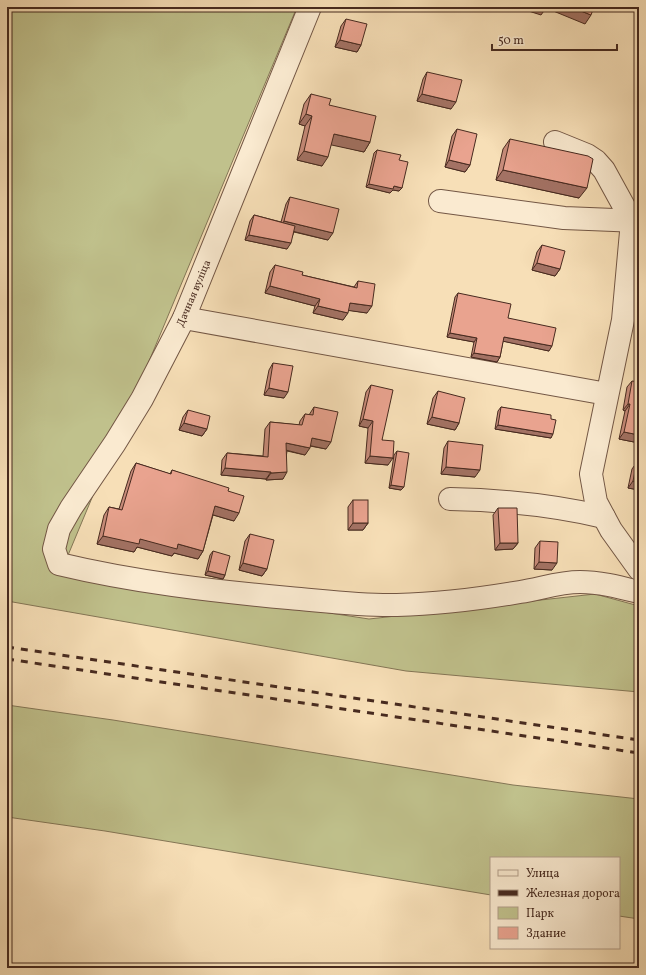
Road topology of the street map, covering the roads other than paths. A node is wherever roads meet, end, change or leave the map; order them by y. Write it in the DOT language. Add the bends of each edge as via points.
graph roads {
  1 [pos="310,7"];
  2 [pos="556,142"];
  3 [pos="440,201"];
  4 [pos="636,221"];
  5 [pos="184,318"];
  6 [pos="607,394"];
  7 [pos="450,499"];
  8 [pos="604,517"];
  9 [pos="639,569"];
  10 [pos="639,592"];
  1 -- 5 [label="street, Дачная вуліца"];
  2 -- 4 [label="street" via="596,161"];
  3 -- 4 [label="street" via="564,218"];
  4 -- 6 [label="street" via="623,320"];
  5 -- 6 [label="street"];
  5 -- 10 [label="street, Дачная вуліца" via="142,399 59,530 54,550 59,564 102,575 263,596 352,604 448,603 579,582 604,584"];
  6 -- 8 [label="street" via="591,474 596,502"];
  7 -- 8 [label="street" via="490,499 571,509"];
  8 -- 9 [label="street"];
}
